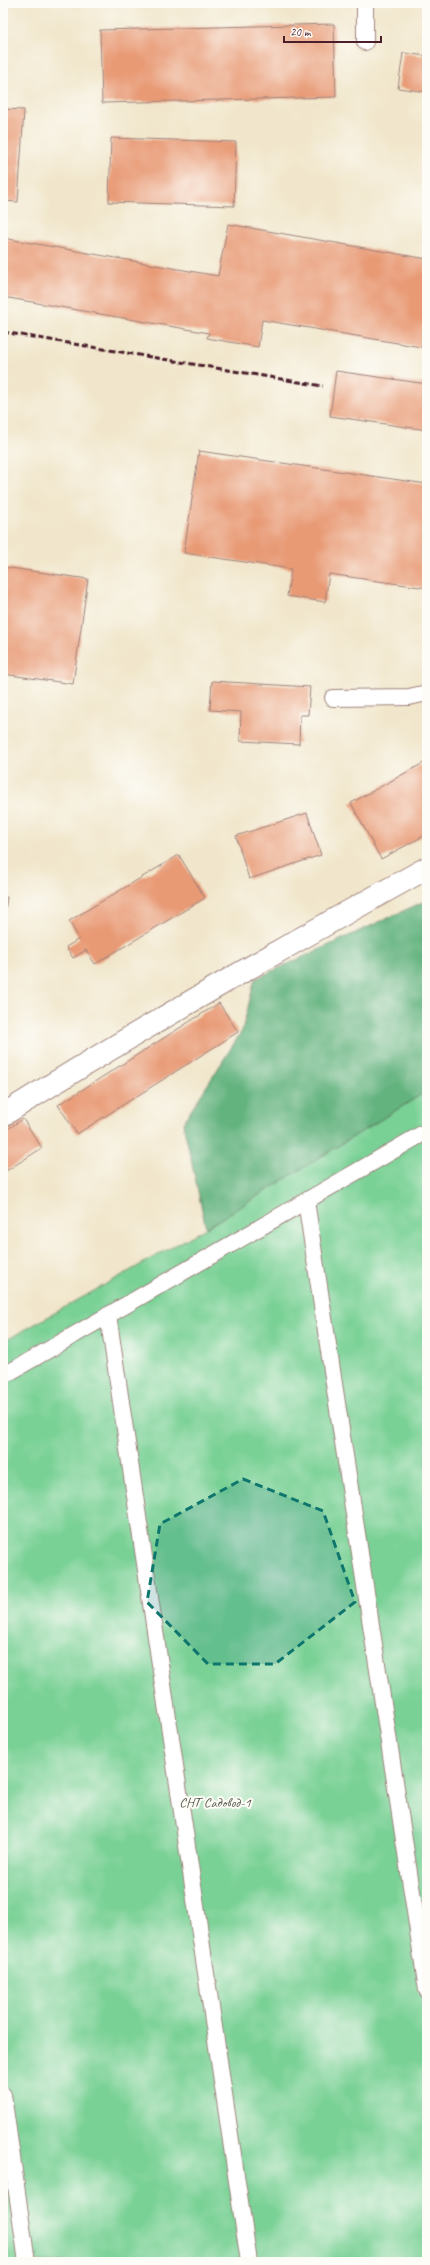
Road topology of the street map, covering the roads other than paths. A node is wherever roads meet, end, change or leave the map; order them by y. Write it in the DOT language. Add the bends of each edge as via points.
graph roads {
  1 [pos="364,3"];
  2 [pos="365,42"];
  3 [pos="427,693"];
  4 [pos="334,698"];
  5 [pos="427,868"];
  6 [pos="3,1115"];
  7 [pos="427,1131"];
  8 [pos="306,1201"];
  9 [pos="108,1315"];
  10 [pos="3,1376"];
  11 [pos="427,1990"];
  12 [pos="3,2095"];
  13 [pos="27,2262"];
  14 [pos="249,2262"];
  1 -- 2 [label="lane"];
  3 -- 4 [label="lane" via="409,697"];
  5 -- 6 [label="street" via="227,980"];
  7 -- 8 [label="lane"];
  8 -- 9 [label="lane"];
  8 -- 11 [label="lane"];
  9 -- 10 [label="lane"];
  9 -- 14 [label="lane"];
  12 -- 13 [label="lane"];
}
